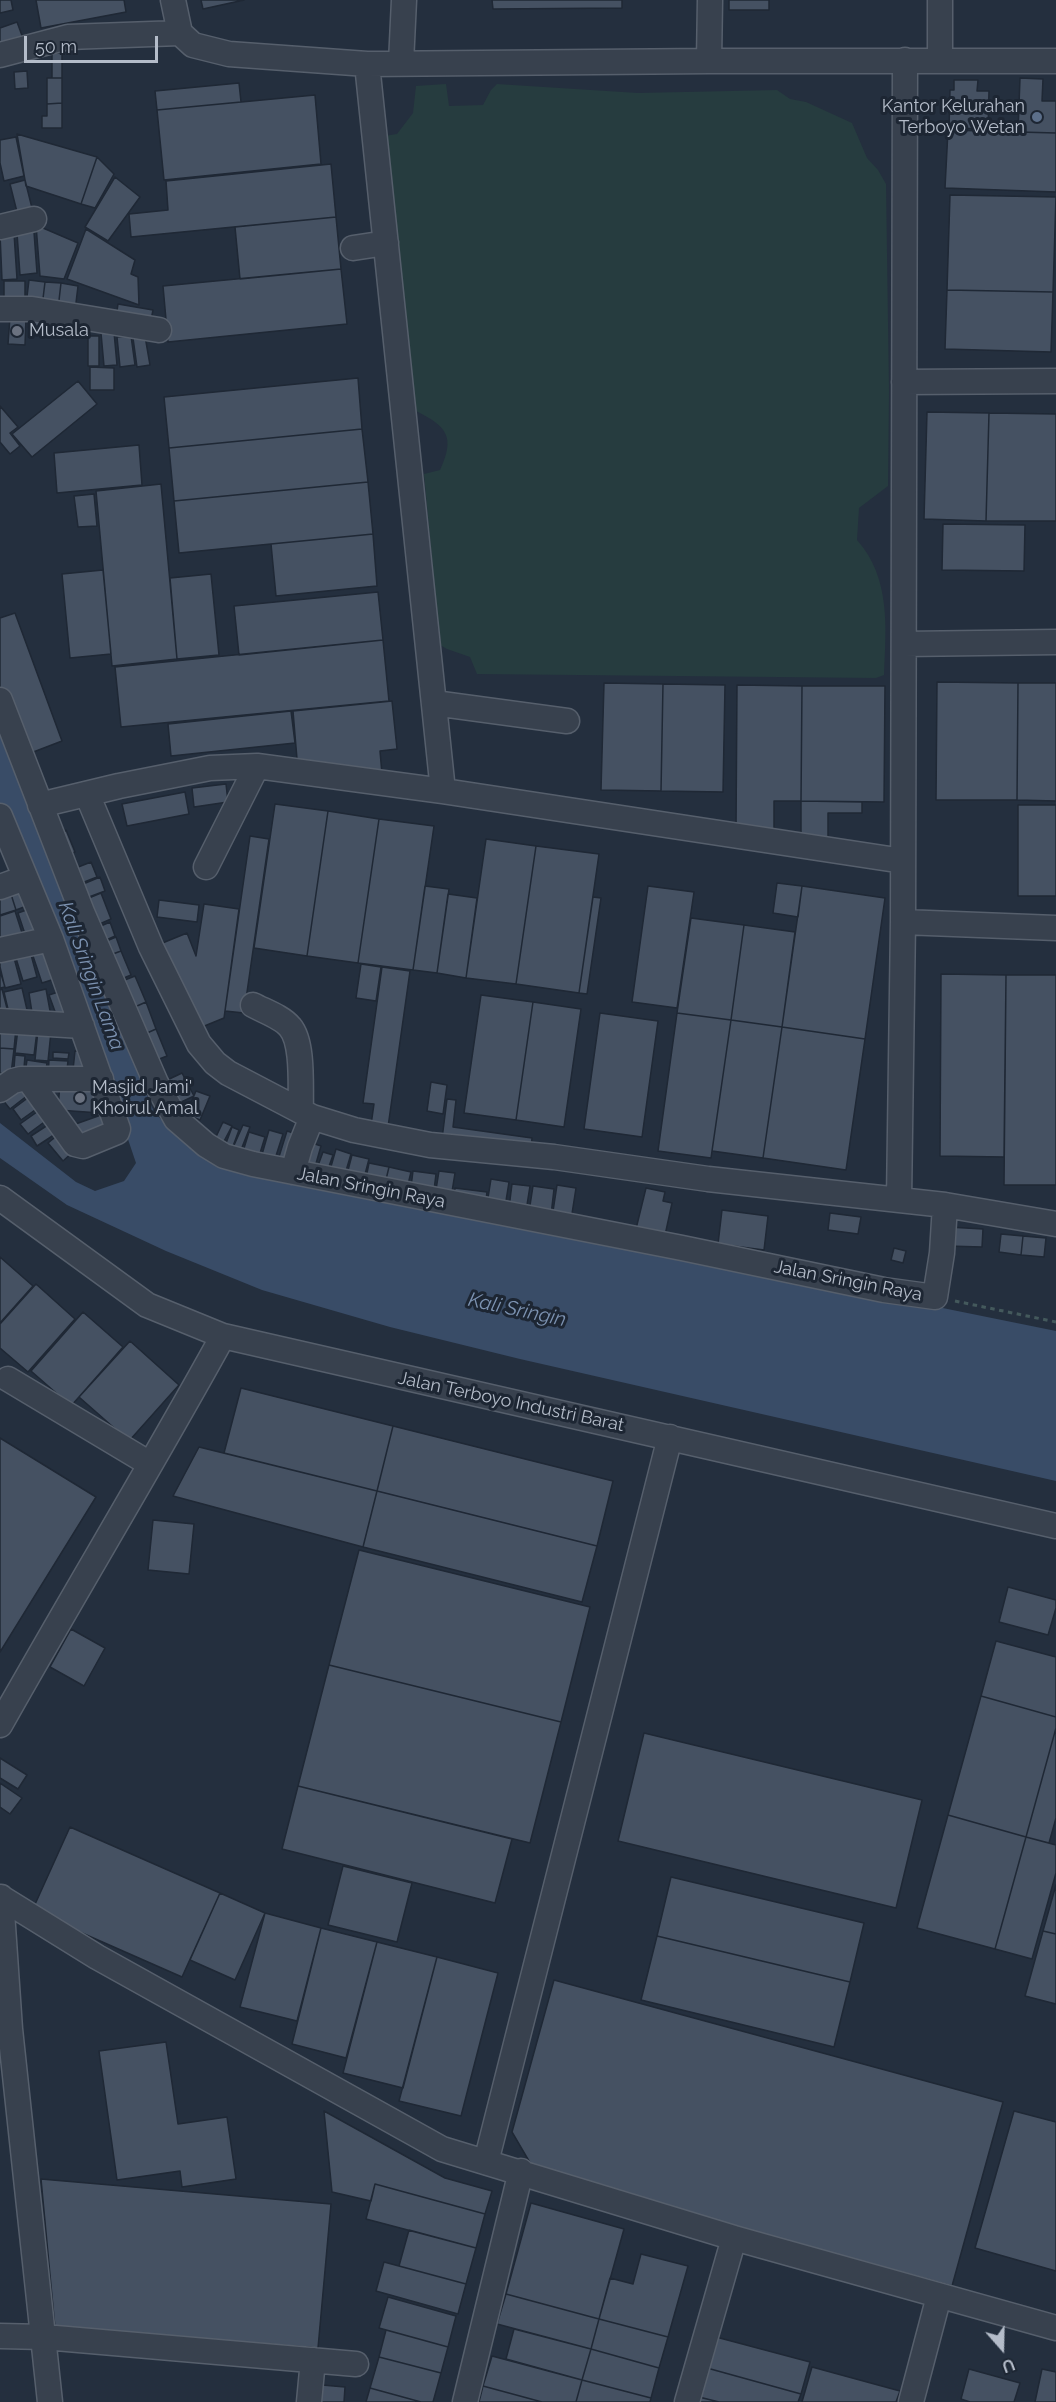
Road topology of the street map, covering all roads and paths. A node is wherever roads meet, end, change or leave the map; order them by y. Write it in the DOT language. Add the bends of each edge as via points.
graph roads {
  1 [pos="173,0"];
  2 [pos="404,0"];
  3 [pos="710,0"];
  4 [pos="940,0"];
  5 [pos="180,33"];
  6 [pos="0,55"];
  7 [pos="905,60"];
  8 [pos="709,61"];
  9 [pos="940,61"];
  10 [pos="1056,61"];
  11 [pos="401,63"];
  12 [pos="367,64"];
  13 [pos="34,219"];
  14 [pos="0,227"];
  15 [pos="386,243"];
  16 [pos="353,248"];
  17 [pos="0,309"];
  18 [pos="159,330"];
  19 [pos="1056,381"];
  20 [pos="904,382"];
  21 [pos="1056,642"];
  22 [pos="904,644"];
  23 [pos="0,700"];
  24 [pos="434,703"];
  25 [pos="567,721"];
  26 [pos="257,766"];
  27 [pos="443,791"];
  28 [pos="87,794"];
  29 [pos="40,805"];
  30 [pos="0,816"];
  31 [pos="903,861"];
  32 [pos="206,867"];
  33 [pos="25,879"];
  34 [pos="0,887"];
  35 [pos="903,922"];
  36 [pos="1056,928"];
  37 [pos="51,939"];
  38 [pos="0,950"];
  39 [pos="253,1005"];
  40 [pos="0,1021"];
  41 [pos="82,1026"];
  42 [pos="101,1079"];
  43 [pos="29,1080"];
  44 [pos="0,1090"];
  45 [pos="307,1114"];
  46 [pos="293,1172"];
  47 [pos="0,1198"];
  48 [pos="899,1200"];
  49 [pos="945,1205"];
  50 [pos="1056,1224"];
  51 [pos="935,1297"];
  52 [pos="1056,1323"];
  53 [pos="223,1336"];
  54 [pos="9,1379"];
  55 [pos="670,1437"];
  56 [pos="150,1464"];
  57 [pos="1056,1526"];
  58 [pos="0,1725"];
  59 [pos="0,1897"];
  60 [pos="486,2162"];
  61 [pos="520,2171"];
  62 [pos="734,2238"];
  63 [pos="939,2296"];
  64 [pos="1056,2328"];
  65 [pos="0,2336"];
  66 [pos="44,2337"];
  67 [pos="313,2361"];
  68 [pos="356,2364"];
  69 [pos="51,2402"];
  70 [pos="309,2402"];
  71 [pos="465,2402"];
  72 [pos="687,2402"];
  73 [pos="911,2402"];
  1 -- 5 [label="street"];
  2 -- 11 [label="street"];
  3 -- 8 [label="street"];
  4 -- 9 [label="street"];
  5 -- 6 [label="street" via="68,38"];
  5 -- 12 [label="street" via="193,45 229,54"];
  7 -- 8 [label="street"];
  7 -- 9 [label="street"];
  7 -- 20 [label="street"];
  8 -- 11 [label="street"];
  9 -- 10 [label="street"];
  11 -- 12 [label="street"];
  12 -- 15 [label="street"];
  13 -- 14 [label="street"];
  15 -- 16 [label="street"];
  15 -- 24 [label="street"];
  17 -- 18 [label="street" via="32,309"];
  19 -- 20 [label="street"];
  20 -- 22 [label="street"];
  21 -- 22 [label="street"];
  22 -- 31 [label="street"];
  23 -- 29 [label="street, Jalan Sringin Raya"];
  24 -- 25 [label="street"];
  24 -- 27 [label="street"];
  26 -- 27 [label="street"];
  26 -- 28 [label="street" via="210,768"];
  26 -- 32 [label="street"];
  27 -- 31 [label="street"];
  28 -- 29 [label="street"];
  28 -- 45 [label="street" via="151,946 200,1044 228,1073"];
  29 -- 46 [label="street, Jalan Sringin Raya" via="111,983 170,1111 196,1139 224,1156"];
  30 -- 33 [label="street"];
  31 -- 35 [label="street"];
  33 -- 34 [label="street"];
  33 -- 37 [label="street"];
  35 -- 36 [label="street"];
  35 -- 48 [label="street"];
  37 -- 38 [label="street"];
  37 -- 41 [label="street"];
  39 -- 45 [label="street" via="288,1025 294,1033"];
  40 -- 41 [label="street"];
  41 -- 42 [label="street"];
  42 -- 43 [label="street"];
  42 -- 43 [label="street" via="118,1129 79,1146"];
  43 -- 44 [label="street" via="13,1081"];
  45 -- 46 [label="street"];
  45 -- 48 [label="street" via="354,1130 430,1145"];
  46 -- 51 [label="street, Jalan Sringin Raya"];
  47 -- 53 [label="street, Jalan Terboyo Industri Barat" via="147,1305"];
  48 -- 49 [label="street"];
  49 -- 50 [label="street"];
  49 -- 51 [label="street, Jalan Sringin Raya"];
  51 -- 52 [label="path"];
  53 -- 55 [label="street, Jalan Terboyo Industri Barat"];
  53 -- 56 [label="street"];
  54 -- 56 [label="street"];
  55 -- 57 [label="street, Jalan Terboyo Industri Barat"];
  55 -- 60 [label="street"];
  56 -- 58 [label="street"];
  59 -- 60 [label="street" via="98,1957 442,2149"];
  59 -- 66 [label="street" via="10,2029"];
  60 -- 61 [label="street"];
  61 -- 62 [label="street"];
  61 -- 71 [label="street"];
  62 -- 63 [label="street"];
  62 -- 72 [label="street"];
  63 -- 64 [label="street"];
  63 -- 73 [label="street"];
  65 -- 66 [label="street"];
  66 -- 67 [label="street"];
  66 -- 69 [label="street"];
  67 -- 68 [label="street"];
  67 -- 70 [label="street"];
}
